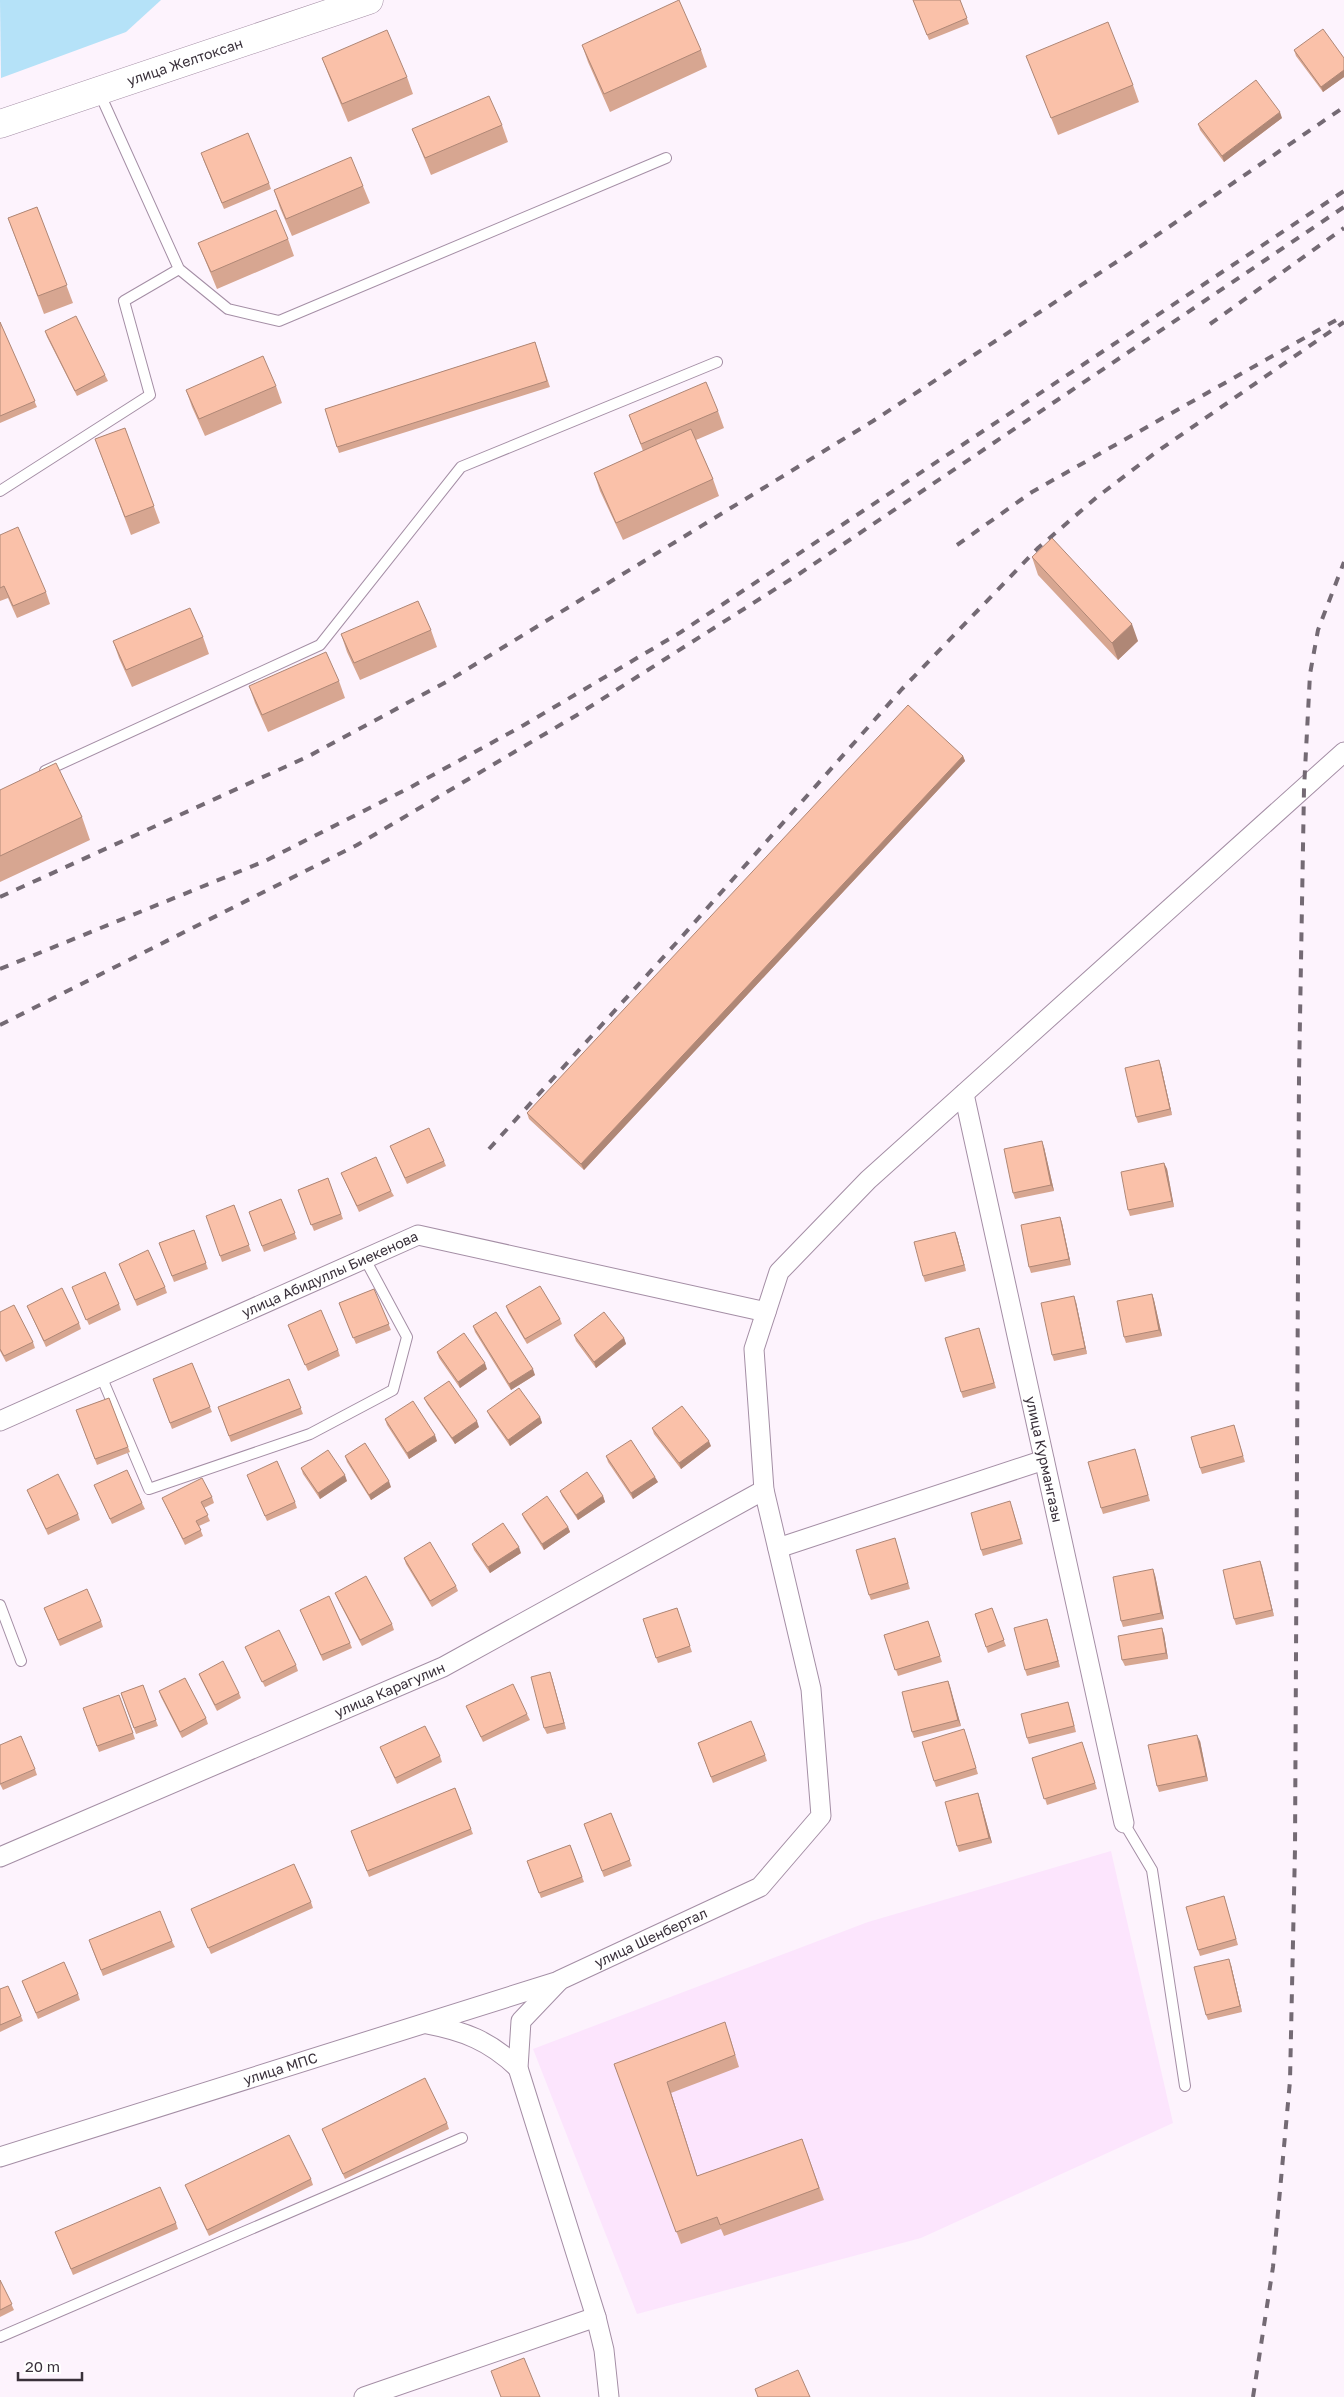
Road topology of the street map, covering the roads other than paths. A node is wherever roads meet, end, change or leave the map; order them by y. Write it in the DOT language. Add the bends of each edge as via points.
graph roads {
  1 [pos="369,0"];
  2 [pos="99,91"];
  3 [pos="0,124"];
  4 [pos="666,158"];
  5 [pos="178,269"];
  6 [pos="717,362"];
  7 [pos="0,491"];
  8 [pos="1344,752"];
  9 [pos="36,776"];
  10 [pos="964,1094"];
  11 [pos="365,1259"];
  12 [pos="766,1312"];
  13 [pos="101,1376"];
  14 [pos="0,1421"];
  15 [pos="1044,1460"];
  16 [pos="764,1490"];
  17 [pos="778,1548"];
  18 [pos="0,1605"];
  19 [pos="21,1661"];
  20 [pos="1124,1824"];
  21 [pos="0,1857"];
  22 [pos="560,1980"];
  23 [pos="425,2023"];
  24 [pos="518,2068"];
  25 [pos="1185,2086"];
  26 [pos="462,2138"];
  27 [pos="0,2157"];
  28 [pos="596,2318"];
  29 [pos="0,2337"];
  30 [pos="364,2397"];
  31 [pos="609,2397"];
  1 -- 2 [label="main road, улица Желтоксан"];
  2 -- 3 [label="main road, улица Желтоксан"];
  2 -- 5 [label="lane"];
  4 -- 5 [label="lane" via="279,321 228,309"];
  5 -- 7 [label="lane" via="124,301 150,395"];
  6 -- 9 [label="lane" via="461,467 320,645"];
  8 -- 10 [label="street, улица Шенбертал"];
  10 -- 12 [label="street, улица Шенбертал" via="868,1180 778,1272"];
  10 -- 15 [label="street, улица Курмангазы"];
  11 -- 12 [label="street, улица Абидуллы Биекенова" via="418,1235"];
  11 -- 13 [label="street, улица Абидуллы Биекенова"];
  11 -- 13 [label="lane" via="406,1337 393,1390 310,1434 149,1490"];
  12 -- 16 [label="street, улица Шенбертал" via="754,1349"];
  13 -- 14 [label="street, улица Абидуллы Биекенова"];
  15 -- 17 [label="street"];
  15 -- 20 [label="street, улица Курмангазы"];
  16 -- 17 [label="street, улица Шенбертал"];
  16 -- 21 [label="street, улица Карагулин" via="443,1667"];
  17 -- 22 [label="street, улица Шенбертал" via="811,1689 821,1816 760,1887"];
  18 -- 19 [label="lane"];
  20 -- 25 [label="lane" via="1152,1870"];
  22 -- 23 [label="street, улица МПС"];
  22 -- 24 [label="street, улица Шенбертал" via="521,2021"];
  23 -- 24 [label="street" via="479,2039 501,2052"];
  23 -- 27 [label="street, улица МПС"];
  24 -- 28 [label="street, улица Шенбертал"];
  26 -- 29 [label="lane"];
  28 -- 30 [label="street"];
  28 -- 31 [label="street, улица Шенбертал" via="604,2350"];
}
